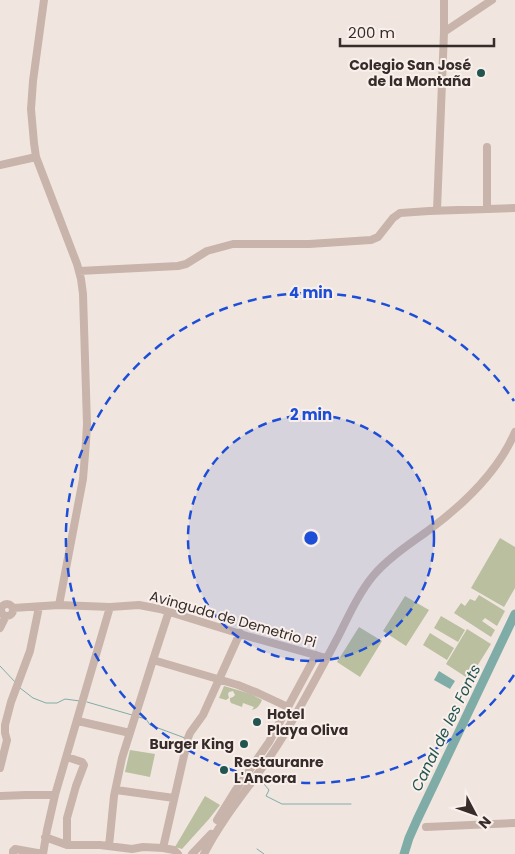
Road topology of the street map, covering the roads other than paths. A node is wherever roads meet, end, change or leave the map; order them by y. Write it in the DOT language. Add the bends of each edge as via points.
graph roads {
  1 [pos="44,0"];
  2 [pos="444,0"];
  3 [pos="492,0"];
  4 [pos="444,32"];
  5 [pos="487,147"];
  6 [pos="36,157"];
  7 [pos="0,165"];
  8 [pos="515,208"];
  9 [pos="487,209"];
  10 [pos="437,210"];
  11 [pos="79,271"];
  12 [pos="515,432"];
  13 [pos="59,605"];
  14 [pos="1,606"];
  15 [pos="39,607"];
  16 [pos="110,607"];
  17 [pos="13,608"];
  18 [pos="169,612"];
  19 [pos="6,616"];
  20 [pos="0,628"];
  21 [pos="240,633"];
  22 [pos="316,655"];
  23 [pos="326,658"];
  24 [pos="153,660"];
  25 [pos="220,680"];
  26 [pos="288,707"];
  27 [pos="78,721"];
  28 [pos="130,733"];
  29 [pos="67,757"];
  30 [pos="0,768"];
  31 [pos="116,790"];
  32 [pos="55,795"];
  33 [pos="0,796"];
  34 [pos="174,798"];
  35 [pos="225,817"];
  36 [pos="515,823"];
  37 [pos="213,827"];
  38 [pos="426,827"];
  39 [pos="214,836"];
  40 [pos="45,837"];
  41 [pos="67,845"];
  42 [pos="109,846"];
  43 [pos="163,848"];
  44 [pos="13,854"];
  45 [pos="43,854"];
  46 [pos="178,854"];
  47 [pos="192,854"];
  48 [pos="198,854"];
  49 [pos="205,854"];
  1 -- 6 [label="street" via="31,109"];
  2 -- 4 [label="street"];
  3 -- 4 [label="street"];
  4 -- 10 [label="street"];
  5 -- 9 [label="street"];
  6 -- 7 [label="street"];
  6 -- 11 [label="street"];
  8 -- 9 [label="street"];
  9 -- 10 [label="street"];
  10 -- 11 [label="street" via="398,214 380,235 371,240 233,244 207,251 178,266"];
  11 -- 13 [label="street" via="83,302 86,442 83,479"];
  12 -- 23 [label="street" via="504,454 465,500 373,577"];
  13 -- 15 [label="street, Avinguda de Demetrio Pi"];
  13 -- 16 [label="street, Avinguda de Demetrio Pi"];
  14 -- 17 [label="street" via="7,604"];
  14 -- 19 [label="street"];
  15 -- 17 [label="street, Avinguda de Demetrio Pi"];
  15 -- 30 [label="street" via="26,666 5,725 7,740"];
  16 -- 18 [label="street, Avinguda de Demetrio Pi" via="139,605"];
  16 -- 27 [label="street"];
  17 -- 19 [label="street" via="12,613"];
  18 -- 21 [label="street, Avinguda de Demetrio Pi"];
  18 -- 24 [label="street"];
  19 -- 20 [label="street"];
  21 -- 22 [label="street, Avinguda de Demetrio Pi"];
  21 -- 25 [label="street"];
  22 -- 23 [label="street, Avinguda de Demetrio Pi"];
  22 -- 26 [label="street"];
  23 -- 35 [label="street" via="283,737"];
  24 -- 25 [label="street"];
  24 -- 28 [label="street"];
  25 -- 26 [label="street"];
  25 -- 34 [label="street" via="188,738"];
  26 -- 37 [label="street"];
  27 -- 28 [label="street"];
  27 -- 29 [label="street"];
  28 -- 31 [label="street"];
  29 -- 32 [label="street"];
  29 -- 41 [label="street" via="84,765 67,818"];
  31 -- 34 [label="street"];
  31 -- 42 [label="street"];
  32 -- 33 [label="street"];
  32 -- 40 [label="street"];
  34 -- 43 [label="street"];
  35 -- 39 [label="street"];
  35 -- 47 [label="street"];
  36 -- 38 [label="street"];
  39 -- 48 [label="street"];
  39 -- 49 [label="street"];
  40 -- 41 [label="street"];
  40 -- 45 [label="street"];
  41 -- 42 [label="street"];
  42 -- 43 [label="street"];
  43 -- 46 [label="street"];
  44 -- 45 [label="street" via="15,849"];
}
